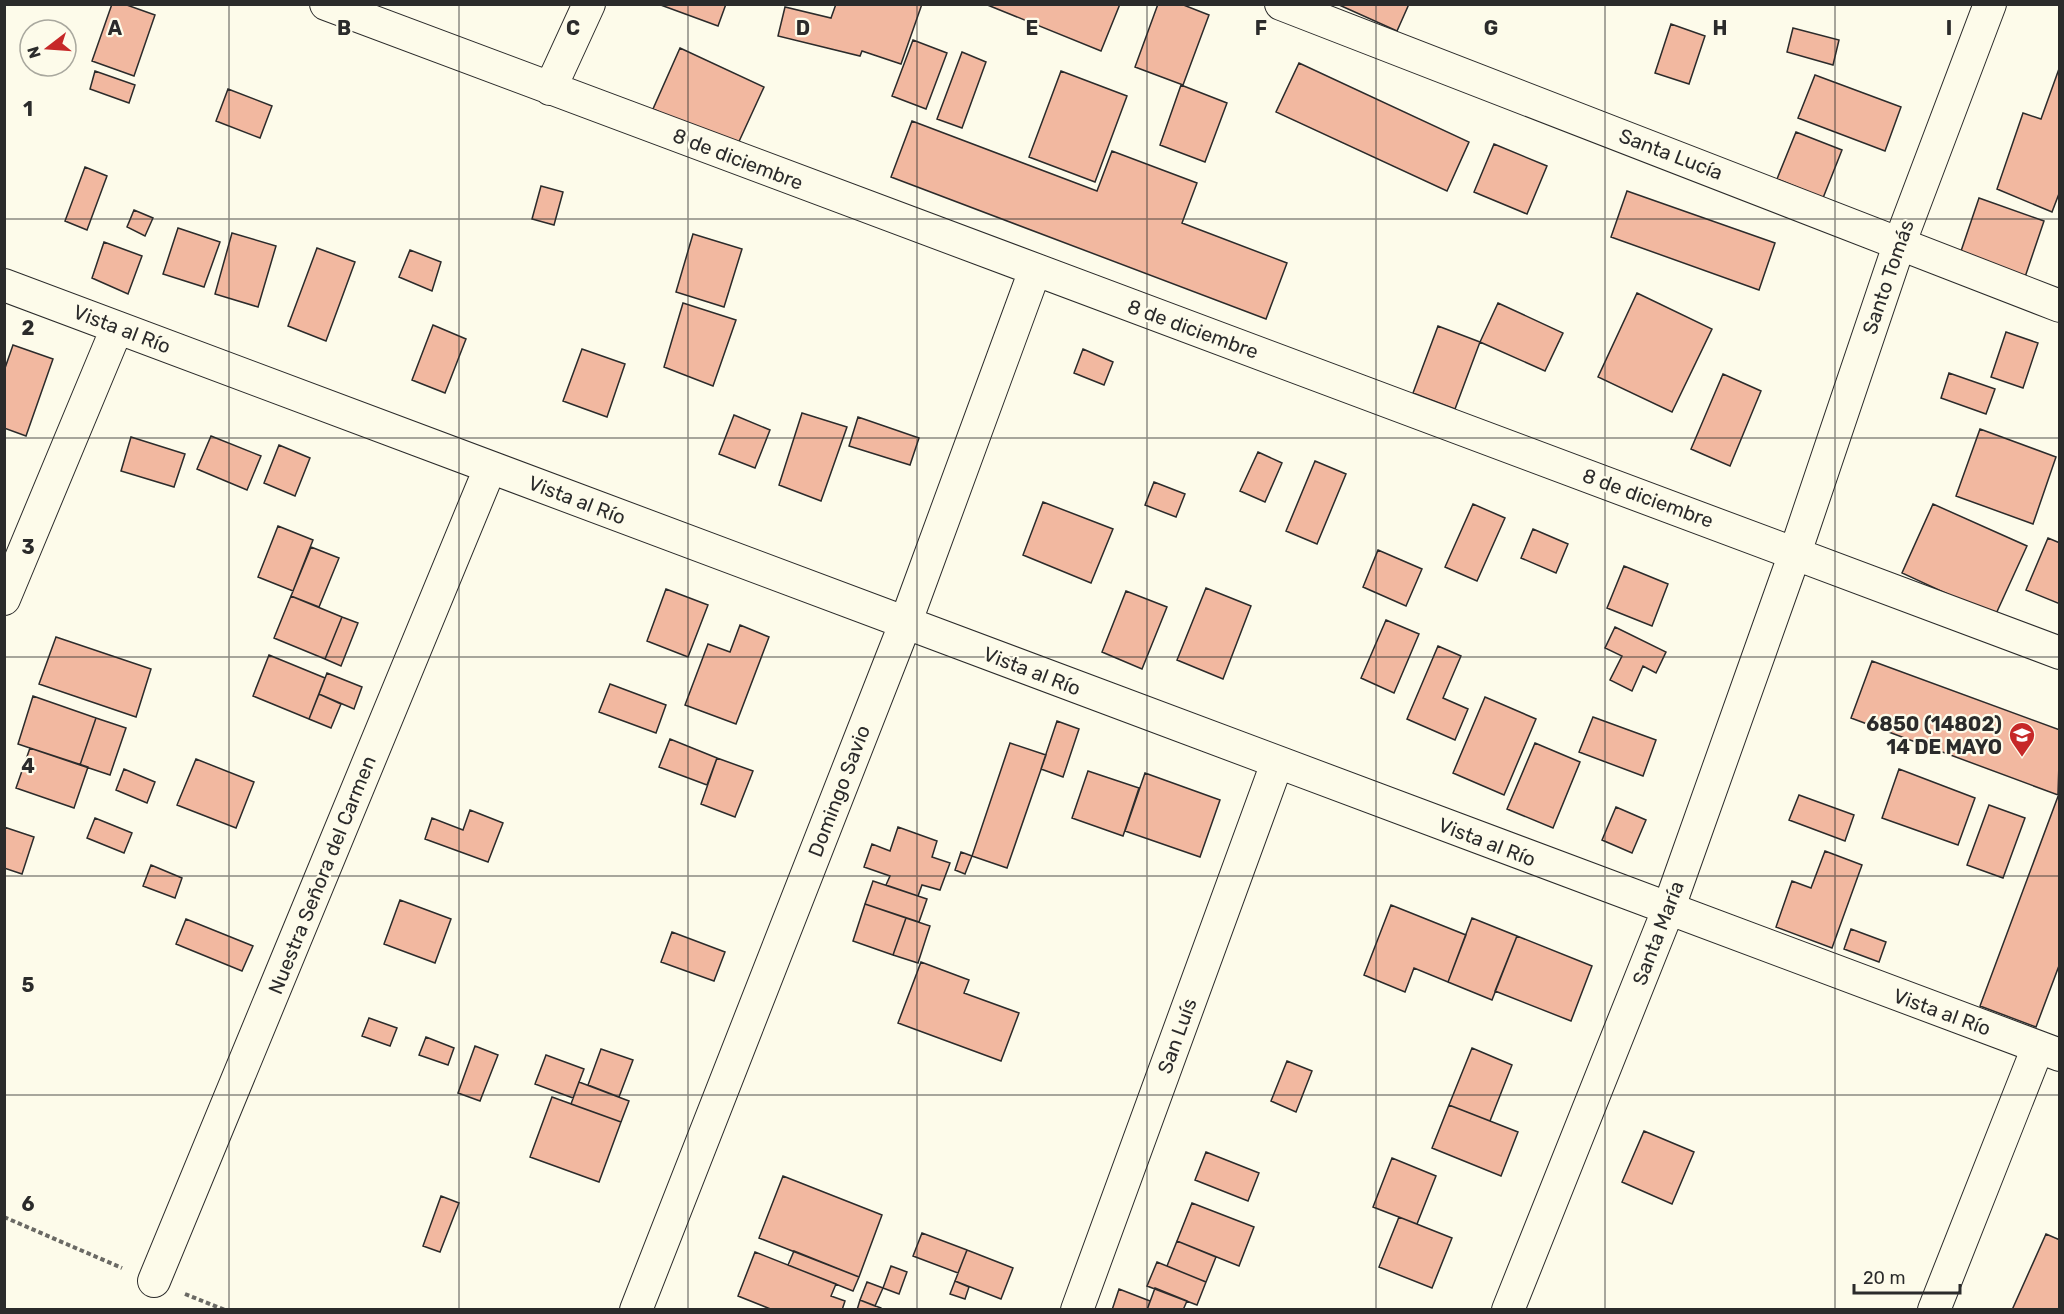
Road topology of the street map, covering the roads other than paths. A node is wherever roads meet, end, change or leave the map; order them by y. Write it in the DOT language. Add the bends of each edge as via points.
graph roads {
  1 [pos="326,4"];
  2 [pos="590,4"];
  3 [pos="1281,4"];
  4 [pos="1990,4"];
  5 [pos="550,89"];
  6 [pos="1900,242"];
  7 [pos="1035,270"];
  8 [pos="4,285"];
  9 [pos="2060,306"];
  10 [pos="117,328"];
  11 [pos="490,468"];
  12 [pos="1795,553"];
  13 [pos="4,599"];
  14 [pos="905,624"];
  15 [pos="2060,653"];
  16 [pos="1277,763"];
  17 [pos="1668,910"];
  18 [pos="2049,1051"];
  19 [pos="154,1281"];
  20 [pos="636,1310"];
  21 [pos="1077,1310"];
  22 [pos="1508,1310"];
  23 [pos="1934,1310"];
  1 -- 5 [label="street, 8 de diciembre"];
  2 -- 5 [label="street"];
  3 -- 6 [label="street, Santa Lucía"];
  4 -- 6 [label="street, Santo Tomás"];
  5 -- 7 [label="street, 8 de diciembre"];
  6 -- 9 [label="street, Santa Lucía"];
  6 -- 12 [label="street, Santo Tomás"];
  7 -- 12 [label="street, 8 de diciembre"];
  7 -- 14 [label="street, Domingo Savio"];
  8 -- 10 [label="street, Vista al Río"];
  10 -- 11 [label="street, Vista al Río"];
  10 -- 13 [label="street"];
  11 -- 14 [label="street, Vista al Río"];
  11 -- 19 [label="street, Nuestra Señora del Carmen"];
  12 -- 15 [label="street, 8 de diciembre"];
  12 -- 17 [label="street, Santa María"];
  14 -- 16 [label="street, Vista al Río"];
  14 -- 20 [label="street, Domingo Savio"];
  16 -- 17 [label="street, Vista al Río"];
  16 -- 21 [label="street, San Luís"];
  17 -- 18 [label="street, Vista al Río"];
  17 -- 22 [label="street, Santa María"];
  18 -- 23 [label="street"];
}
